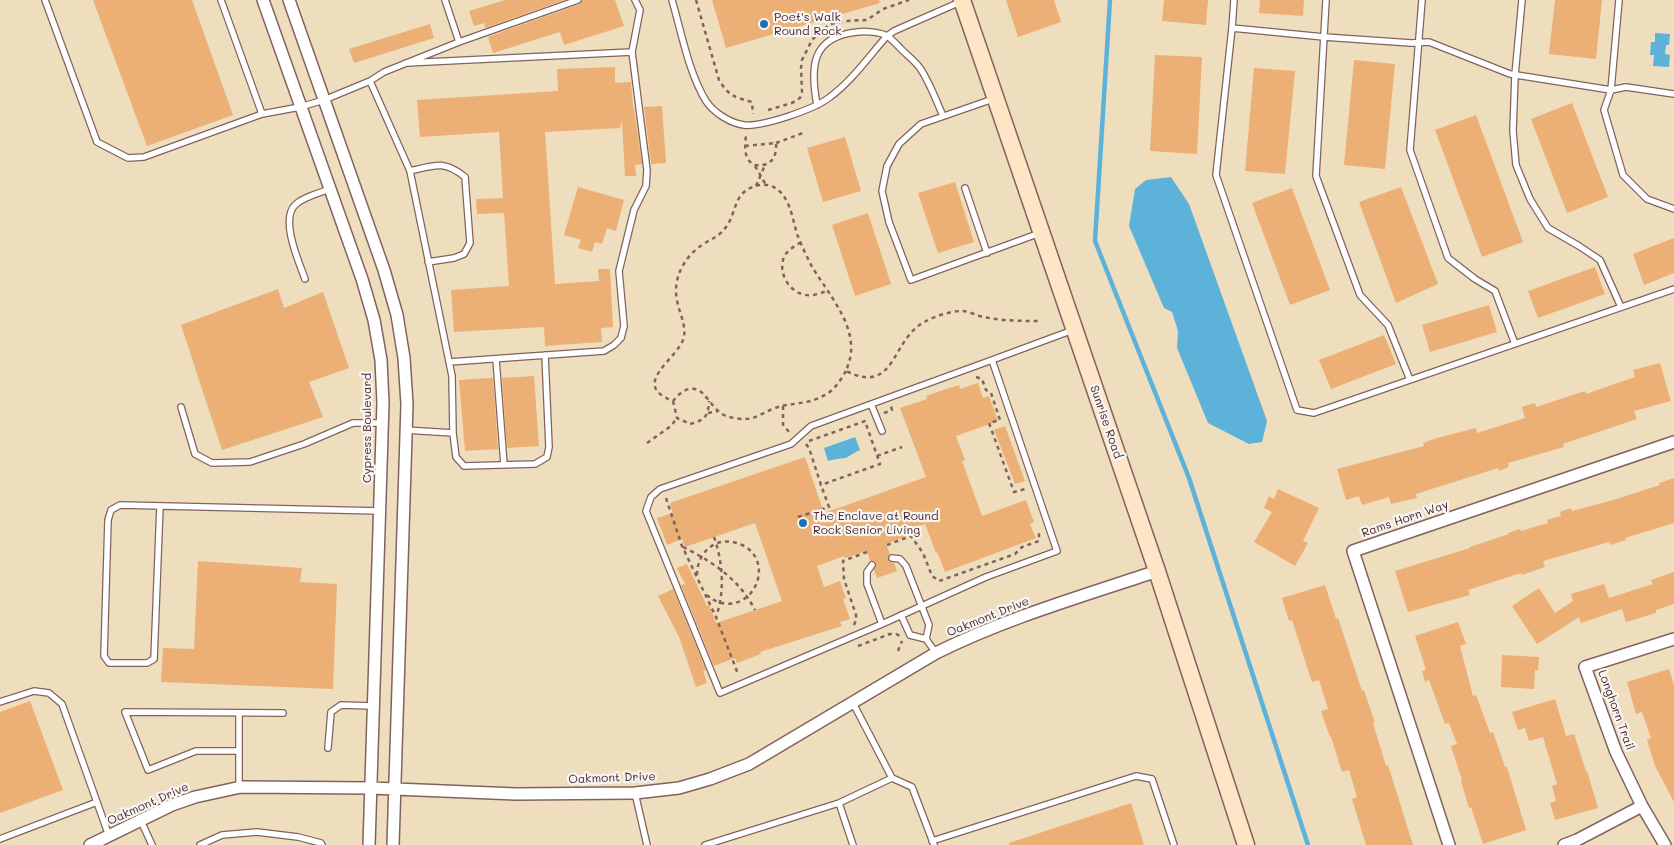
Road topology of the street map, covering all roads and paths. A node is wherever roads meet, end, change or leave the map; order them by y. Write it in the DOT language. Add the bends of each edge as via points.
graph roads {
  1 [pos="45,0"];
  2 [pos="221,0"];
  3 [pos="263,0"];
  4 [pos="289,0"];
  5 [pos="445,0"];
  6 [pos="578,0"];
  7 [pos="635,0"];
  8 [pos="672,0"];
  9 [pos="696,0"];
  10 [pos="1234,0"];
  11 [pos="1326,0"];
  12 [pos="1422,0"];
  13 [pos="1522,0"];
  14 [pos="1619,0"];
  15 [pos="962,1"];
  16 [pos="1232,28"];
  17 [pos="887,36"];
  18 [pos="1324,38"];
  19 [pos="459,42"];
  20 [pos="1419,43"];
  21 [pos="632,52"];
  22 [pos="406,62"];
  23 [pos="1515,75"];
  24 [pos="370,82"];
  25 [pos="1611,90"];
  26 [pos="1674,94"];
  27 [pos="995,98"];
  28 [pos="324,100"];
  29 [pos="817,105"];
  30 [pos="300,107"];
  31 [pos="262,114"];
  32 [pos="752,114"];
  33 [pos="943,116"];
  34 [pos="746,134"];
  35 [pos="803,134"];
  36 [pos="776,143"];
  37 [pos="745,146"];
  38 [pos="754,165"];
  39 [pos="765,165"];
  40 [pos="410,171"];
  41 [pos="761,174"];
  42 [pos="766,185"];
  43 [pos="756,186"];
  44 [pos="965,188"];
  45 [pos="330,189"];
  46 [pos="1674,209"];
  47 [pos="1041,233"];
  48 [pos="801,242"];
  49 [pos="987,253"];
  50 [pos="428,262"];
  51 [pos="305,279"];
  52 [pos="1674,288"];
  53 [pos="827,291"];
  54 [pos="1621,307"];
  55 [pos="1041,321"];
  56 [pos="1074,330"];
  57 [pos="1515,344"];
  58 [pos="544,355"];
  59 [pos="496,359"];
  60 [pos="992,360"];
  61 [pos="449,362"];
  62 [pos="846,371"];
  63 [pos="973,376"];
  64 [pos="1410,380"];
  65 [pos="672,401"];
  66 [pos="709,401"];
  67 [pos="871,404"];
  68 [pos="783,406"];
  69 [pos="891,406"];
  70 [pos="181,407"];
  71 [pos="718,411"];
  72 [pos="708,413"];
  73 [pos="883,413"];
  74 [pos="677,418"];
  75 [pos="869,419"];
  76 [pos="865,421"];
  77 [pos="383,423"];
  78 [pos="405,430"];
  79 [pos="882,431"];
  80 [pos="453,433"];
  81 [pos="790,433"];
  82 [pos="1674,442"];
  83 [pos="647,443"];
  84 [pos="902,447"];
  85 [pos="877,456"];
  86 [pos="504,465"];
  87 [pos="821,484"];
  88 [pos="674,495"];
  89 [pos="1028,497"];
  90 [pos="160,506"];
  91 [pos="380,511"];
  92 [pos="798,517"];
  93 [pos="1039,530"];
  94 [pos="714,537"];
  95 [pos="717,543"];
  96 [pos="887,545"];
  97 [pos="682,546"];
  98 [pos="867,552"];
  99 [pos="702,556"];
  100 [pos="892,558"];
  101 [pos="872,565"];
  102 [pos="721,569"];
  103 [pos="1157,571"];
  104 [pos="697,577"];
  105 [pos="705,594"];
  106 [pos="747,597"];
  107 [pos="721,602"];
  108 [pos="922,606"];
  109 [pos="755,610"];
  110 [pos="901,615"];
  111 [pos="716,617"];
  112 [pos="882,624"];
  113 [pos="849,627"];
  114 [pos="926,638"];
  115 [pos="1674,639"];
  116 [pos="857,647"];
  117 [pos="898,651"];
  118 [pos="936,654"];
  119 [pos="746,670"];
  120 [pos="0,702"];
  121 [pos="853,703"];
  122 [pos="373,706"];
  123 [pos="239,713"];
  124 [pos="283,713"];
  125 [pos="328,748"];
  126 [pos="239,751"];
  127 [pos="892,778"];
  128 [pos="239,787"];
  129 [pos="371,788"];
  130 [pos="395,789"];
  131 [pos="636,794"];
  132 [pos="97,802"];
  133 [pos="839,803"];
  134 [pos="1642,806"];
  135 [pos="141,821"];
  136 [pos="109,836"];
  137 [pos="0,839"];
  138 [pos="933,843"];
  139 [pos="90,845"];
  140 [pos="152,845"];
  141 [pos="200,845"];
  142 [pos="322,845"];
  143 [pos="369,845"];
  144 [pos="393,845"];
  145 [pos="647,845"];
  146 [pos="705,845"];
  147 [pos="853,845"];
  148 [pos="1174,845"];
  149 [pos="1246,845"];
  150 [pos="1450,845"];
  151 [pos="1564,845"];
  152 [pos="1666,845"];
  1 -- 31 [label="lane" via="97,142 128,158 144,157"];
  2 -- 31 [label="lane"];
  3 -- 30 [label="street, Cypress Boulevard"];
  4 -- 28 [label="street"];
  5 -- 19 [label="lane"];
  6 -- 19 [label="lane"];
  7 -- 21 [label="lane" via="640,10"];
  8 -- 29 [label="lane" via="695,77 707,102 720,115 744,125 760,124"];
  9 -- 32 [label="path" via="719,80 733,97 752,102"];
  10 -- 16 [label="lane"];
  11 -- 18 [label="lane"];
  12 -- 20 [label="lane"];
  13 -- 23 [label="lane"];
  14 -- 25 [label="lane"];
  15 -- 17 [label="lane"];
  15 -- 27 [label="main road, Sunrise Road"];
  16 -- 18 [label="lane"];
  16 -- 64 [label="lane" via="1216,175 1297,410 1314,413"];
  17 -- 29 [label="lane" via="842,87"];
  17 -- 29 [label="lane" via="850,33 827,43 815,61 813,77"];
  17 -- 33 [label="lane" via="919,67"];
  18 -- 20 [label="lane"];
  18 -- 64 [label="lane" via="1316,176 1360,295 1388,325"];
  19 -- 22 [label="lane"];
  20 -- 23 [label="lane" via="1429,42"];
  20 -- 57 [label="lane" via="1410,150 1448,258 1495,291"];
  21 -- 22 [label="lane"];
  21 -- 58 [label="lane" via="647,170 646,186 634,210 619,271 624,326 621,338 604,351"];
  22 -- 24 [label="lane"];
  23 -- 25 [label="lane"];
  23 -- 54 [label="lane" via="1513,131 1516,165 1530,199 1548,228 1600,260"];
  24 -- 28 [label="lane"];
  24 -- 40 [label="lane"];
  25 -- 26 [label="lane" via="1626,87"];
  25 -- 46 [label="lane" via="1604,110 1624,175 1647,199"];
  27 -- 33 [label="lane"];
  27 -- 47 [label="main road, Sunrise Road"];
  28 -- 30 [label="lane"];
  28 -- 78 [label="street" via="397,315 404,358"];
  30 -- 31 [label="lane"];
  30 -- 45 [label="street, Cypress Boulevard"];
  33 -- 49 [label="lane" via="921,124 899,144 887,166 882,190 889,222 911,280"];
  34 -- 37 [label="path"];
  35 -- 36 [label="path"];
  36 -- 37 [label="path"];
  36 -- 39 [label="path" via="775,157"];
  37 -- 38 [label="path" via="746,158"];
  38 -- 39 [label="path"];
  38 -- 41 [label="path"];
  39 -- 41 [label="path"];
  40 -- 50 [label="lane"];
  40 -- 50 [label="lane" via="441,165 453,168 465,177 470,244 464,254"];
  41 -- 42 [label="path"];
  41 -- 43 [label="path"];
  42 -- 43 [label="path"];
  42 -- 48 [label="path" via="781,192 787,200"];
  43 -- 65 [label="path" via="739,197 722,232 694,251 680,271 675,296 684,334 679,348 656,375 655,383 660,396"];
  44 -- 49 [label="lane"];
  45 -- 51 [label="lane" via="294,205 289,219 289,230"];
  45 -- 77 [label="street, Cypress Boulevard" via="374,320 381,360"];
  47 -- 49 [label="lane"];
  47 -- 56 [label="main road, Sunrise Road"];
  48 -- 53 [label="path"];
  48 -- 53 [label="path" via="786,254 782,262 784,278 803,294"];
  50 -- 61 [label="lane"];
  52 -- 54 [label="lane"];
  53 -- 62 [label="path" via="850,333 852,347"];
  54 -- 57 [label="lane"];
  55 -- 62 [label="path" via="1010,321 963,311 949,313 915,328 902,343 890,366 878,376 860,377"];
  56 -- 60 [label="lane"];
  56 -- 103 [label="main road, Sunrise Road"];
  57 -- 64 [label="lane"];
  58 -- 59 [label="lane"];
  58 -- 86 [label="lane" via="547,457 535,464"];
  59 -- 61 [label="lane"];
  59 -- 86 [label="lane"];
  60 -- 67 [label="lane"];
  60 -- 108 [label="lane" via="1056,551 986,577"];
  61 -- 80 [label="lane"];
  62 -- 68 [label="path" via="832,390 822,397"];
  63 -- 89 [label="path" via="982,379 1000,420 989,423 1014,492 1025,489"];
  65 -- 66 [label="path" via="688,388 701,391"];
  65 -- 74 [label="path"];
  66 -- 71 [label="path"];
  66 -- 72 [label="path"];
  67 -- 79 [label="lane"];
  67 -- 112 [label="lane" via="811,426 791,444 660,489 651,497 646,511 720,693"];
  68 -- 71 [label="path" via="747,419"];
  68 -- 81 [label="path" via="783,425"];
  69 -- 73 [label="path" via="892,410"];
  70 -- 77 [label="lane" via="195,454 212,462 250,462 353,423"];
  71 -- 72 [label="path"];
  72 -- 74 [label="path" via="704,419 690,424"];
  74 -- 83 [label="path"];
  75 -- 76 [label="path"];
  76 -- 85 [label="path"];
  76 -- 87 [label="path" via="806,444"];
  77 -- 91 [label="street, Cypress Boulevard"];
  78 -- 80 [label="lane"];
  78 -- 130 [label="street"];
  80 -- 86 [label="lane" via="456,457 464,466"];
  82 -- 150 [label="street, Rams Horn Way" via="1354,551"];
  84 -- 85 [label="path"];
  85 -- 87 [label="path" via="880,464"];
  87 -- 92 [label="path" via="829,507"];
  88 -- 97 [label="path" via="665,498"];
  90 -- 90 [label="lane" via="120,505 111,510 108,520 104,656 110,663 147,663 154,659"];
  90 -- 91 [label="lane"];
  91 -- 122 [label="street, Cypress Boulevard"];
  93 -- 96 [label="path" via="1039,541 1015,554 939,581 932,576 923,553 910,536"];
  94 -- 95 [label="path"];
  95 -- 99 [label="path"];
  95 -- 102 [label="path"];
  95 -- 106 [label="path" via="738,543 751,551 758,562 755,588"];
  97 -- 99 [label="path"];
  97 -- 104 [label="path"];
  98 -- 113 [label="path" via="844,561 844,579 856,615 853,626"];
  99 -- 102 [label="path"];
  99 -- 104 [label="path"];
  100 -- 108 [label="lane" via="900,559 906,566"];
  101 -- 112 [label="lane" via="867,572 867,584"];
  102 -- 106 [label="path"];
  102 -- 107 [label="path"];
  103 -- 118 [label="street, Oakmont Drive" via="1001,624"];
  103 -- 149 [label="main road, Sunrise Road"];
  104 -- 105 [label="path"];
  105 -- 107 [label="path"];
  105 -- 111 [label="path"];
  106 -- 107 [label="path"];
  106 -- 109 [label="path"];
  107 -- 111 [label="path"];
  108 -- 110 [label="lane"];
  108 -- 114 [label="lane" via="928,625"];
  110 -- 112 [label="lane"];
  110 -- 114 [label="lane" via="910,636"];
  111 -- 119 [label="path" via="738,674"];
  114 -- 118 [label="lane"];
  115 -- 134 [label="street, Longhorn Trail" via="1585,667 1616,752"];
  116 -- 117 [label="path" via="896,634 903,642"];
  118 -- 121 [label="street, Oakmont Drive"];
  120 -- 132 [label="lane" via="34,691 50,693 62,704"];
  121 -- 127 [label="lane"];
  121 -- 131 [label="street, Oakmont Drive" via="749,764 679,788"];
  122 -- 125 [label="lane" via="341,706 331,712"];
  122 -- 129 [label="street, Cypress Boulevard"];
  123 -- 124 [label="lane"];
  123 -- 126 [label="lane"];
  123 -- 126 [label="lane" via="125,712 148,770 196,751"];
  126 -- 128 [label="lane"];
  127 -- 133 [label="lane"];
  127 -- 138 [label="lane" via="912,787"];
  128 -- 129 [label="street, Oakmont Drive"];
  128 -- 135 [label="street, Oakmont Drive" via="195,797"];
  129 -- 130 [label="street, Oakmont Drive"];
  129 -- 143 [label="street, Cypress Boulevard"];
  130 -- 131 [label="street, Oakmont Drive"];
  130 -- 144 [label="street"];
  131 -- 145 [label="lane"];
  132 -- 136 [label="lane"];
  132 -- 137 [label="lane"];
  133 -- 146 [label="lane"];
  133 -- 147 [label="lane"];
  134 -- 151 [label="street"];
  134 -- 152 [label="street, Longhorn Trail"];
  135 -- 136 [label="street, Oakmont Drive"];
  135 -- 140 [label="lane"];
  136 -- 139 [label="street, Oakmont Drive"];
  138 -- 148 [label="lane" via="1136,776 1152,779"];
  141 -- 142 [label="lane" via="222,835 257,832 298,837"];
}
